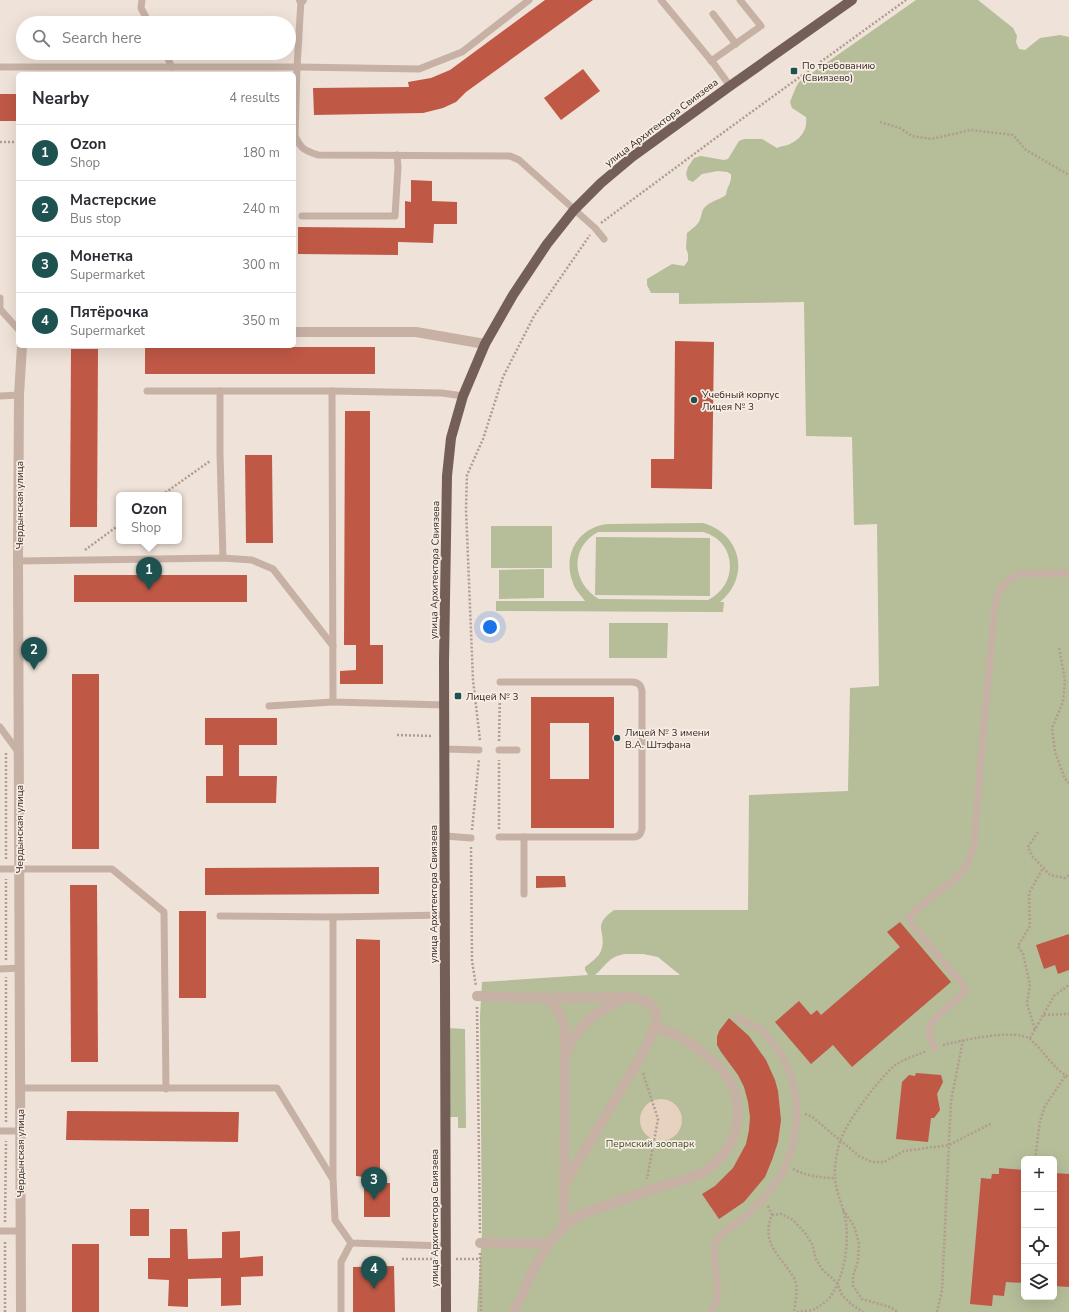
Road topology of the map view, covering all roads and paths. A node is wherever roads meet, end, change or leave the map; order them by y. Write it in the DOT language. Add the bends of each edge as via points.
graph roads {
  1 [pos="142,0"];
  2 [pos="301,0"];
  3 [pos="529,0"];
  4 [pos="661,0"];
  5 [pos="740,0"];
  6 [pos="852,0"];
  7 [pos="906,0"];
  8 [pos="668,4"];
  9 [pos="713,14"];
  10 [pos="145,16"];
  11 [pos="736,44"];
  12 [pos="168,60"];
  13 [pos="711,61"];
  14 [pos="0,67"];
  15 [pos="172,67"];
  16 [pos="297,67"];
  17 [pos="730,86"];
  18 [pos="296,102"];
  19 [pos="880,122"];
  20 [pos="296,138"];
  21 [pos="0,142"];
  22 [pos="16,142"];
  23 [pos="397,155"];
  24 [pos="1069,175"];
  25 [pos="574,210"];
  26 [pos="302,216"];
  27 [pos="594,228"];
  28 [pos="604,238"];
  29 [pos="0,298"];
  30 [pos="16,327"];
  31 [pos="296,332"];
  32 [pos="485,344"];
  33 [pos="22,348"];
  34 [pos="147,391"];
  35 [pos="220,391"];
  36 [pos="332,392"];
  37 [pos="19,395"];
  38 [pos="0,396"];
  39 [pos="463,396"];
  40 [pos="220,454"];
  41 [pos="166,492"];
  42 [pos="116,527"];
  43 [pos="223,558"];
  44 [pos="18,561"];
  45 [pos="70,561"];
  46 [pos="1069,573"];
  47 [pos="333,646"];
  48 [pos="1059,648"];
  49 [pos="500,682"];
  50 [pos="334,702"];
  51 [pos="445,705"];
  52 [pos="269,706"];
  53 [pos="0,727"];
  54 [pos="397,735"];
  55 [pos="6,736"];
  56 [pos="433,736"];
  57 [pos="445,748"];
  58 [pos="479,750"];
  59 [pos="499,750"];
  60 [pos="517,750"];
  61 [pos="20,753"];
  62 [pos="1069,783"];
  63 [pos="1038,832"];
  64 [pos="445,836"];
  65 [pos="499,837"];
  66 [pos="524,837"];
  67 [pos="471,838"];
  68 [pos="19,868"];
  69 [pos="1043,868"];
  70 [pos="3,869"];
  71 [pos="1069,875"];
  72 [pos="524,894"];
  73 [pos="445,915"];
  74 [pos="220,916"];
  75 [pos="333,917"];
  76 [pos="20,968"];
  77 [pos="3,969"];
  78 [pos="1069,985"];
  79 [pos="477,996"];
  80 [pos="626,997"];
  81 [pos="545,998"];
  82 [pos="1044,1014"];
  83 [pos="1069,1014"];
  84 [pos="738,1018"];
  85 [pos="654,1028"];
  86 [pos="1035,1029"];
  87 [pos="1030,1038"];
  88 [pos="963,1040"];
  89 [pos="935,1048"];
  90 [pos="564,1060"];
  91 [pos="639,1060"];
  92 [pos="1067,1076"];
  93 [pos="20,1088"];
  94 [pos="166,1089"];
  95 [pos="797,1112"];
  96 [pos="992,1123"];
  97 [pos="3,1131"];
  98 [pos="20,1131"];
  99 [pos="841,1140"];
  100 [pos="949,1145"];
  101 [pos="1035,1156"];
  102 [pos="786,1166"];
  103 [pos="333,1178"];
  104 [pos="835,1178"];
  105 [pos="564,1185"];
  106 [pos="645,1191"];
  107 [pos="764,1198"];
  108 [pos="842,1208"];
  109 [pos="772,1215"];
  110 [pos="564,1226"];
  111 [pos="3,1231"];
  112 [pos="20,1231"];
  113 [pos="351,1243"];
  114 [pos="480,1243"];
  115 [pos="550,1243"];
  116 [pos="446,1246"];
  117 [pos="837,1283"];
  118 [pos="5,1312"];
  119 [pos="21,1312"];
  120 [pos="341,1312"];
  121 [pos="446,1312"];
  122 [pos="481,1312"];
  123 [pos="514,1312"];
  124 [pos="711,1312"];
  125 [pos="796,1312"];
  126 [pos="863,1312"];
  127 [pos="898,1312"];
  128 [pos="937,1312"];
  1 -- 10 [label="lane" via="140,8"];
  2 -- 16 [label="lane"];
  3 -- 16 [label="lane" via="462,52 419,69"];
  4 -- 8 [label="lane"];
  5 -- 11 [label="lane" via="761,26"];
  6 -- 17 [label="main road, улица Архитектора Свиязева"];
  7 -- 27 [label="path"];
  8 -- 13 [label="lane"];
  9 -- 11 [label="lane"];
  11 -- 13 [label="lane"];
  12 -- 15 [label="lane"];
  13 -- 17 [label="lane"];
  14 -- 15 [label="lane"];
  15 -- 16 [label="lane"];
  16 -- 18 [label="lane"];
  17 -- 25 [label="main road, улица Архитектора Свиязева" via="632,157"];
  19 -- 24 [label="path" via="900,128 912,136 931,139 971,130 1013,135 1026,150"];
  20 -- 23 [label="lane" via="299,146 318,155"];
  21 -- 22 [label="path"];
  23 -- 25 [label="lane" via="510,156 519,160"];
  23 -- 26 [label="lane" via="395,216"];
  25 -- 27 [label="lane"];
  25 -- 32 [label="main road, улица Архитектора Свиязева" via="513,295"];
  27 -- 28 [label="lane"];
  27 -- 58 [label="path" via="534,316 503,377 483,439 467,476 472,680 480,738"];
  29 -- 30 [label="lane" via="0,309"];
  31 -- 32 [label="street" via="416,332"];
  32 -- 39 [label="main road, улица Архитектора Свиязева"];
  33 -- 37 [label="street, Чердынская улица"];
  34 -- 35 [label="lane"];
  35 -- 36 [label="lane"];
  35 -- 40 [label="lane"];
  36 -- 39 [label="lane" via="442,393"];
  36 -- 47 [label="lane"];
  37 -- 38 [label="lane"];
  37 -- 44 [label="street, Чердынская улица"];
  39 -- 51 [label="main road, улица Архитектора Свиязева" via="451,438 447,476"];
  40 -- 41 [label="path"];
  40 -- 43 [label="lane"];
  42 -- 45 [label="path"];
  43 -- 45 [label="lane"];
  43 -- 47 [label="lane" via="252,560 273,569"];
  44 -- 45 [label="lane"];
  44 -- 61 [label="street, Чердынская улица"];
  46 -- 89 [label="lane" via="1019,574 998,592 974,844 967,865 957,877 910,917 910,922 964,986 964,992 960,997 931,1022 929,1032"];
  47 -- 50 [label="lane"];
  48 -- 62 [label="path" via="1065,680 1063,702 1052,728 1054,752 1065,780"];
  49 -- 66 [label="lane" via="633,682 641,686 641,833 635,837"];
  50 -- 51 [label="lane"];
  50 -- 52 [label="lane"];
  51 -- 57 [label="main road, улица Архитектора Свиязева"];
  53 -- 55 [label="lane"];
  54 -- 56 [label="path"];
  55 -- 61 [label="lane"];
  55 -- 70 [label="path"];
  57 -- 58 [label="lane"];
  57 -- 64 [label="main road, улица Архитектора Свиязева"];
  58 -- 67 [label="path"];
  59 -- 60 [label="lane"];
  61 -- 68 [label="street, Чердынская улица"];
  63 -- 69 [label="path" via="1028,847"];
  64 -- 67 [label="lane"];
  64 -- 73 [label="main road, улица Архитектора Свиязева"];
  65 -- 66 [label="lane"];
  66 -- 72 [label="lane"];
  67 -- 79 [label="path" via="472,961"];
  68 -- 70 [label="lane"];
  68 -- 76 [label="street, Чердынская улица"];
  68 -- 94 [label="lane" via="112,869 164,912"];
  69 -- 71 [label="path" via="1050,875 1065,878"];
  69 -- 86 [label="path" via="1029,892 1030,926 1018,946 1023,954 1030,984 1028,1004"];
  70 -- 77 [label="path"];
  73 -- 75 [label="lane"];
  73 -- 116 [label="main road, улица Архитектора Свиязева"];
  74 -- 75 [label="lane"];
  75 -- 103 [label="lane"];
  76 -- 77 [label="lane"];
  76 -- 93 [label="street, Чердынская улица"];
  77 -- 97 [label="path"];
  78 -- 82 [label="path" via="1054,996"];
  79 -- 81 [label="street"];
  79 -- 114 [label="path"];
  80 -- 81 [label="street"];
  80 -- 85 [label="street" via="639,998 652,1005 657,1020"];
  80 -- 90 [label="street" via="596,1014 581,1027 571,1040"];
  81 -- 90 [label="street" via="555,1006 562,1017"];
  82 -- 83 [label="path"];
  82 -- 86 [label="path"];
  84 -- 95 [label="lane" via="762,1030 780,1052 790,1073"];
  85 -- 91 [label="street"];
  85 -- 106 [label="street" via="671,1032 686,1040 722,1070 733,1086 738,1121 733,1139 714,1165 695,1176"];
  86 -- 87 [label="path"];
  87 -- 88 [label="path" via="1020,1035"];
  87 -- 92 [label="path"];
  88 -- 89 [label="path"];
  88 -- 100 [label="path" via="951,1101"];
  89 -- 99 [label="path" via="895,1066 857,1111"];
  90 -- 105 [label="street"];
  91 -- 105 [label="street"];
  91 -- 106 [label="path" via="658,1119"];
  92 -- 101 [label="path" via="1045,1106 1040,1121"];
  93 -- 94 [label="lane"];
  93 -- 98 [label="street, Чердынская улица"];
  94 -- 103 [label="lane" via="277,1088"];
  95 -- 99 [label="path" via="811,1116"];
  95 -- 102 [label="lane" via="798,1120"];
  96 -- 100 [label="path"];
  97 -- 98 [label="lane"];
  97 -- 111 [label="path"];
  98 -- 112 [label="street, Чердынская улица"];
  99 -- 100 [label="path" via="859,1156 872,1162 884,1162 904,1151"];
  99 -- 104 [label="path"];
  100 -- 128 [label="path" via="942,1290"];
  102 -- 104 [label="path" via="804,1175"];
  102 -- 107 [label="lane"];
  103 -- 113 [label="lane" via="335,1220"];
  104 -- 108 [label="path"];
  105 -- 110 [label="street"];
  106 -- 110 [label="street" via="583,1214"];
  107 -- 109 [label="path"];
  107 -- 124 [label="lane" via="716,1240 714,1254 718,1298"];
  108 -- 117 [label="path" via="846,1222 846,1246"];
  108 -- 127 [label="path" via="854,1226 859,1243 853,1286 862,1298"];
  109 -- 117 [label="path" via="781,1214 793,1220 812,1244 822,1269"];
  109 -- 125 [label="path" via="768,1224 769,1237 774,1252 794,1279"];
  110 -- 115 [label="street"];
  111 -- 112 [label="lane"];
  111 -- 118 [label="path"];
  112 -- 119 [label="street, Чердынская улица"];
  113 -- 116 [label="lane"];
  113 -- 120 [label="lane" via="341,1262"];
  114 -- 115 [label="street"];
  114 -- 122 [label="path"];
  115 -- 123 [label="street"];
  116 -- 121 [label="main road, улица Архитектора Свиязева"];
  117 -- 125 [label="path" via="830,1297 814,1310"];
  117 -- 126 [label="path" via="842,1295"];
}
